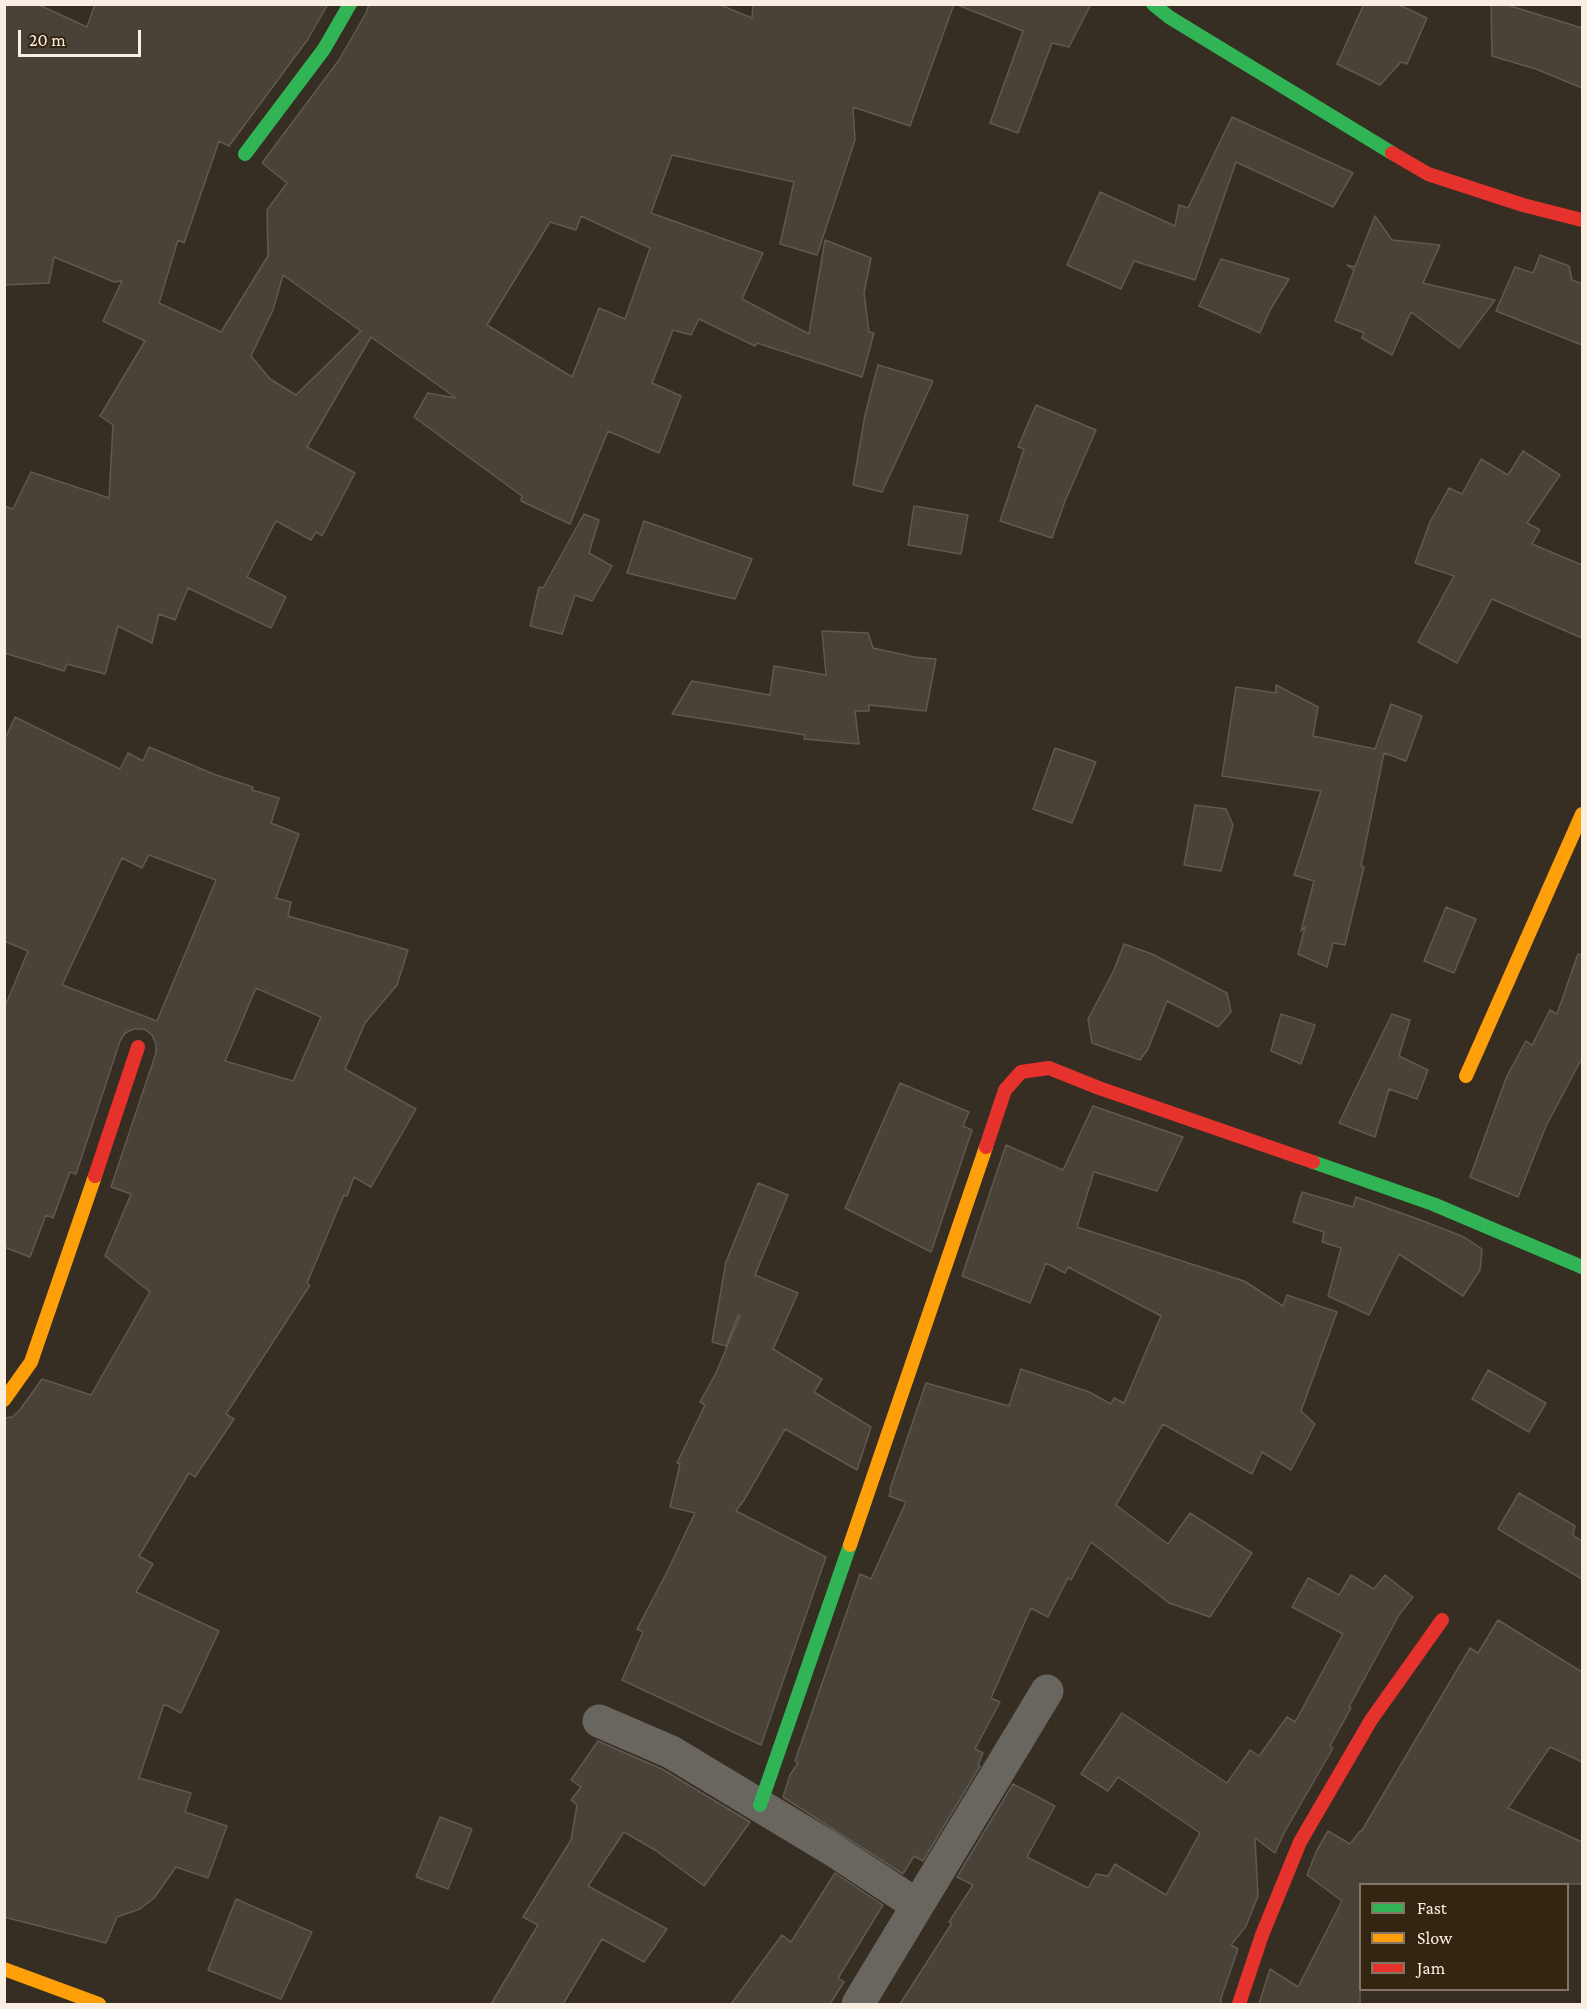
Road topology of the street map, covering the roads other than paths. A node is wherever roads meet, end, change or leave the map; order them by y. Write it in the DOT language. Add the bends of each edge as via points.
graph roads {
  1 [pos="350,4"];
  2 [pos="1153,4"];
  3 [pos="245,154"];
  4 [pos="1582,220"];
  5 [pos="1582,814"];
  6 [pos="138,1047"];
  7 [pos="1466,1076"];
  8 [pos="1582,1267"];
  9 [pos="4,1400"];
  10 [pos="1442,1620"];
  11 [pos="1047,1691"];
  12 [pos="599,1721"];
  13 [pos="760,1805"];
  14 [pos="917,1905"];
  15 [pos="4,1969"];
  16 [pos="99,2004"];
  17 [pos="858,2004"];
  18 [pos="1239,2004"];
  1 -- 3 [label="street" via="324,50"];
  2 -- 4 [label="street" via="1428,174"];
  5 -- 7 [label="street"];
  6 -- 9 [label="street" via="31,1362"];
  8 -- 13 [label="street" via="1433,1204 1049,1068 1021,1072 1005,1090"];
  10 -- 18 [label="street" via="1371,1720 1300,1842"];
  11 -- 14 [label="street"];
  12 -- 13 [label="street" via="671,1752"];
  13 -- 14 [label="street"];
  14 -- 17 [label="street"];
  15 -- 16 [label="street"];
}
